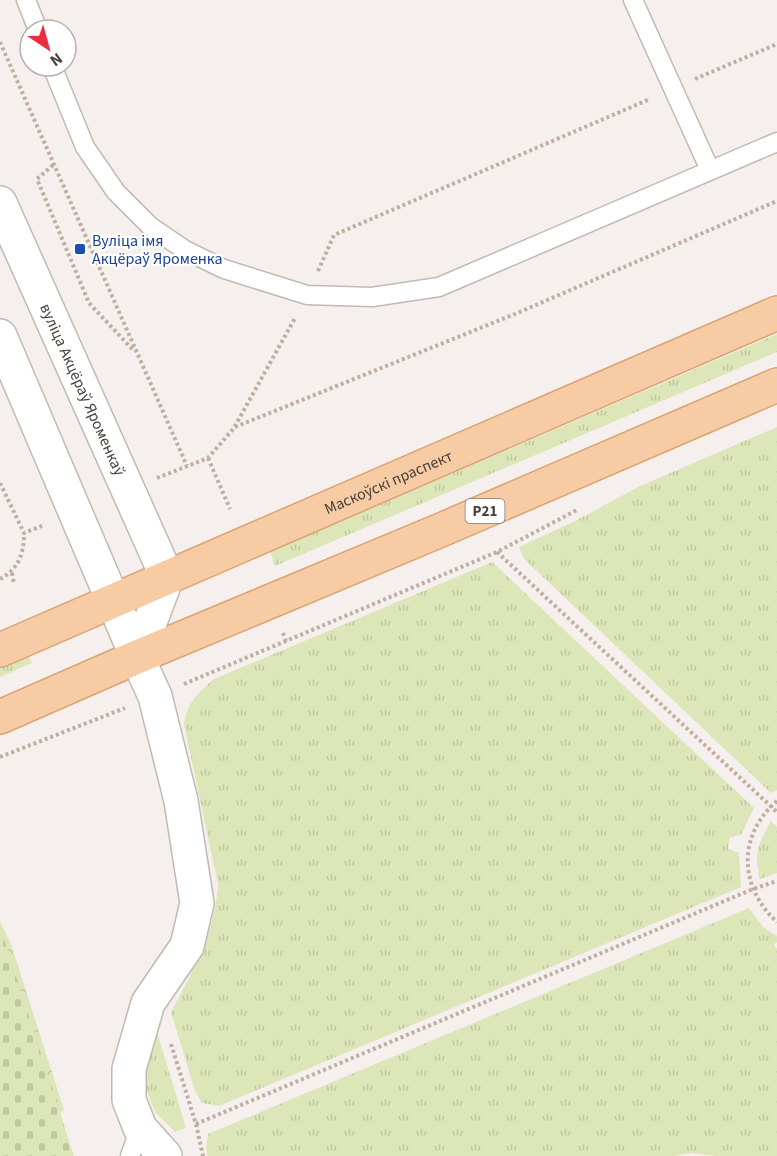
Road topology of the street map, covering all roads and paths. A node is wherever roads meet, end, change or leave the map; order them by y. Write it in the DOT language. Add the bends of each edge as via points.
graph roads {
  1 [pos="26,0"];
  2 [pos="633,0"];
  3 [pos="33,18"];
  4 [pos="0,42"];
  5 [pos="777,44"];
  6 [pos="57,78"];
  7 [pos="674,89"];
  8 [pos="777,142"];
  9 [pos="53,165"];
  10 [pos="710,170"];
  11 [pos="777,201"];
  12 [pos="0,203"];
  13 [pos="307,295"];
  14 [pos="777,313"];
  15 [pos="0,336"];
  16 [pos="137,353"];
  17 [pos="777,385"];
  18 [pos="234,428"];
  19 [pos="208,458"];
  20 [pos="187,466"];
  21 [pos="151,481"];
  22 [pos="0,483"];
  23 [pos="230,509"];
  24 [pos="571,515"];
  25 [pos="48,523"];
  26 [pos="24,533"];
  27 [pos="497,552"];
  28 [pos="12,573"];
  29 [pos="167,577"];
  30 [pos="0,579"];
  31 [pos="14,584"];
  32 [pos="113,601"];
  33 [pos="282,630"];
  34 [pos="286,641"];
  35 [pos="0,650"];
  36 [pos="138,657"];
  37 [pos="155,696"];
  38 [pos="0,717"];
  39 [pos="0,757"];
  40 [pos="777,801"];
  41 [pos="771,806"];
  42 [pos="777,812"];
  43 [pos="777,881"];
  44 [pos="753,889"];
  45 [pos="777,922"];
  46 [pos="148,1003"];
  47 [pos="196,1124"];
  48 [pos="135,1142"];
  49 [pos="165,1156"];
  50 [pos="203,1156"];
  1 -- 3 [label="lane"];
  2 -- 7 [label="lane"];
  4 -- 9 [label="path"];
  5 -- 7 [label="path"];
  6 -- 13 [label="lane" via="85,147 116,192 151,227 224,269"];
  7 -- 10 [label="lane"];
  7 -- 13 [label="path" via="334,236"];
  8 -- 10 [label="lane"];
  9 -- 16 [label="path"];
  9 -- 16 [label="path" via="37,179 89,303"];
  10 -- 13 [label="lane" via="439,287 372,297"];
  11 -- 18 [label="path" via="515,314"];
  12 -- 29 [label="street, вуліца Акцёраў Яроменкаў"];
  13 -- 18 [label="path"];
  14 -- 29 [label="main road, Маскоўскі праспект"];
  15 -- 32 [label="street"];
  16 -- 20 [label="path"];
  17 -- 36 [label="main road, Р21"];
  18 -- 19 [label="path"];
  19 -- 20 [label="path"];
  19 -- 23 [label="path"];
  20 -- 21 [label="path"];
  22 -- 26 [label="path"];
  24 -- 27 [label="path"];
  25 -- 26 [label="path"];
  26 -- 28 [label="path" via="24,552"];
  27 -- 34 [label="path"];
  27 -- 41 [label="path"];
  28 -- 30 [label="path"];
  28 -- 31 [label="path"];
  29 -- 32 [label="main road, Маскоўскі праспект"];
  29 -- 36 [label="street"];
  32 -- 35 [label="main road, Маскоўскі праспект"];
  32 -- 36 [label="street"];
  33 -- 34 [label="path"];
  34 -- 37 [label="path"];
  36 -- 37 [label="street"];
  36 -- 38 [label="main road, Р21"];
  37 -- 39 [label="path"];
  37 -- 46 [label="street" via="181,801 197,903 187,946"];
  40 -- 41 [label="path"];
  41 -- 42 [label="path"];
  41 -- 44 [label="path" via="750,840 747,864"];
  43 -- 44 [label="path"];
  44 -- 45 [label="path" via="764,910"];
  44 -- 47 [label="path"];
  46 -- 47 [label="path" via="164,1023"];
  46 -- 48 [label="street" via="129,1069"];
  47 -- 50 [label="path"];
  48 -- 49 [label="street"];
}
